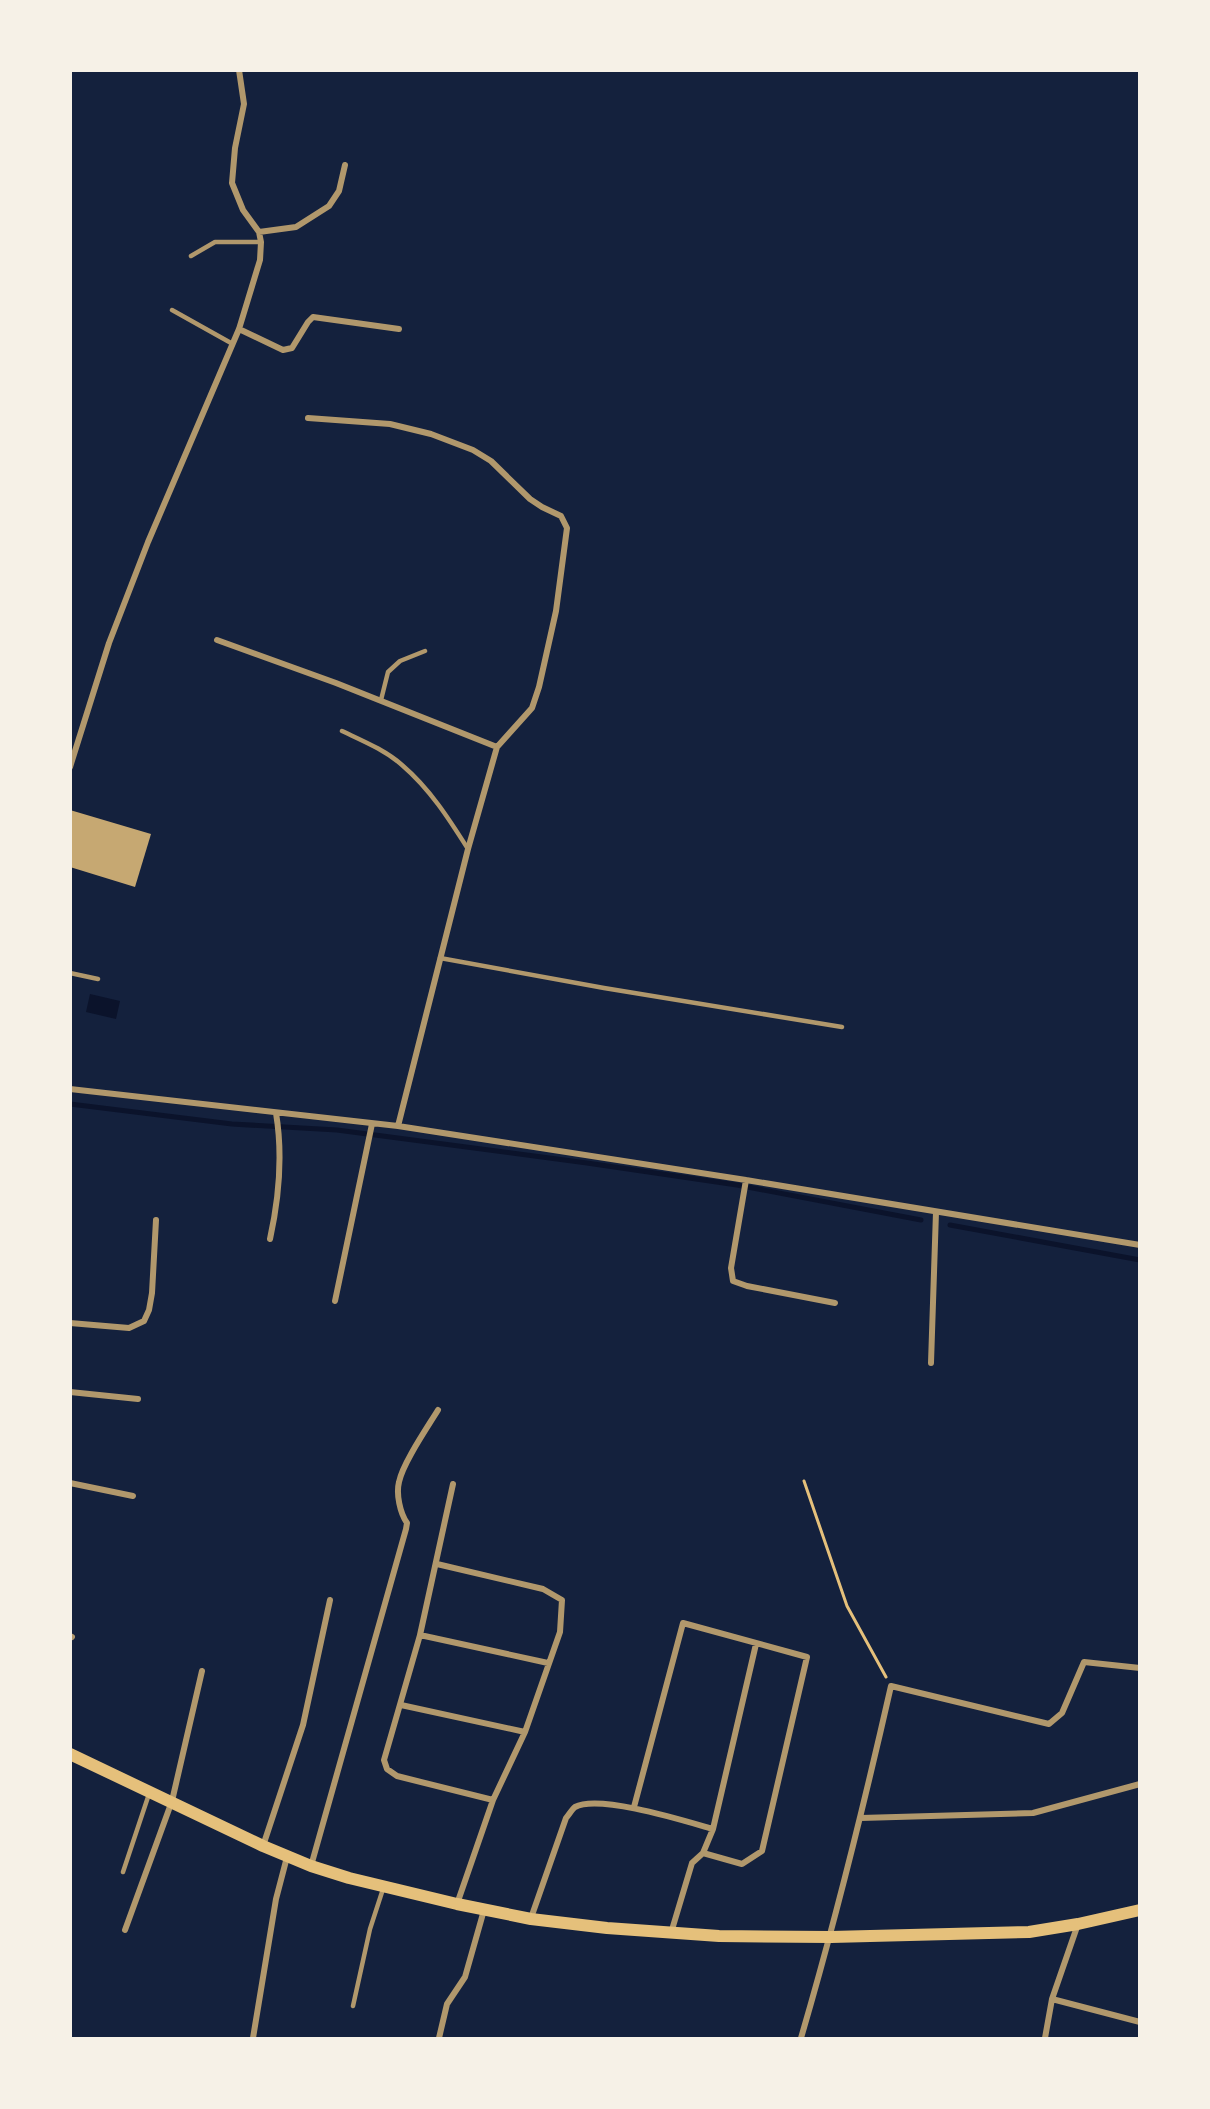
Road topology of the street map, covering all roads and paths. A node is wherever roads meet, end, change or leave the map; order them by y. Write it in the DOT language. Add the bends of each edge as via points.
graph roads {
  1 [pos="239,70"];
  2 [pos="345,165"];
  3 [pos="259,232"];
  4 [pos="261,242"];
  5 [pos="191,256"];
  6 [pos="172,310"];
  7 [pos="239,329"];
  8 [pos="399,329"];
  9 [pos="231,343"];
  10 [pos="308,418"];
  11 [pos="217,640"];
  12 [pos="425,651"];
  13 [pos="381,700"];
  14 [pos="342,731"];
  15 [pos="497,747"];
  16 [pos="70,767"];
  17 [pos="468,849"];
  18 [pos="440,958"];
  19 [pos="70,973"];
  20 [pos="98,979"];
  21 [pos="842,1026"];
  22 [pos="70,1089"];
  23 [pos="276,1113"];
  24 [pos="372,1124"];
  25 [pos="398,1126"];
  26 [pos="746,1180"];
  27 [pos="936,1212"];
  28 [pos="156,1220"];
  29 [pos="270,1239"];
  30 [pos="1140,1245"];
  31 [pos="335,1301"];
  32 [pos="835,1302"];
  33 [pos="70,1323"];
  34 [pos="931,1363"];
  35 [pos="70,1392"];
  36 [pos="138,1399"];
  37 [pos="438,1410"];
  38 [pos="804,1481"];
  39 [pos="70,1483"];
  40 [pos="453,1484"];
  41 [pos="133,1496"];
  42 [pos="437,1564"];
  43 [pos="330,1600"];
  44 [pos="420,1635"];
  45 [pos="756,1644"];
  46 [pos="548,1663"];
  47 [pos="1140,1668"];
  48 [pos="202,1671"];
  49 [pos="891,1686"];
  50 [pos="401,1705"];
  51 [pos="525,1732"];
  52 [pos="70,1754"];
  53 [pos="1140,1784"];
  54 [pos="150,1792"];
  55 [pos="494,1800"];
  56 [pos="172,1801"];
  57 [pos="634,1807"];
  58 [pos="861,1818"];
  59 [pos="713,1828"];
  60 [pos="263,1846"];
  61 [pos="703,1853"];
  62 [pos="288,1856"];
  63 [pos="311,1866"];
  64 [pos="123,1872"];
  65 [pos="383,1886"];
  66 [pos="457,1904"];
  67 [pos="484,1910"];
  68 [pos="1140,1910"];
  69 [pos="531,1919"];
  70 [pos="1078,1924"];
  71 [pos="125,1930"];
  72 [pos="671,1933"];
  73 [pos="831,1937"];
  74 [pos="1052,1999"];
  75 [pos="352,2007"];
  76 [pos="1140,2022"];
  77 [pos="253,2038"];
  78 [pos="439,2038"];
  79 [pos="801,2038"];
  80 [pos="1045,2038"];
  1 -- 3 [label="street" via="244,104 232,183 243,210"];
  2 -- 3 [label="street" via="339,190 329,206 296,227"];
  3 -- 4 [label="street"];
  4 -- 5 [label="lane" via="215,242"];
  4 -- 7 [label="street" via="260,260"];
  6 -- 9 [label="lane"];
  7 -- 8 [label="street" via="282,350 292,348 313,317"];
  7 -- 9 [label="street"];
  9 -- 16 [label="street" via="109,643"];
  10 -- 15 [label="street" via="390,424 473,450 491,461 530,499 561,516 567,528 566,538 556,611 539,687 532,708"];
  11 -- 13 [label="street"];
  12 -- 13 [label="lane" via="400,661 388,672"];
  13 -- 15 [label="street"];
  14 -- 17 [label="lane" via="402,765 446,814"];
  15 -- 17 [label="street"];
  17 -- 18 [label="street"];
  18 -- 21 [label="lane"];
  18 -- 25 [label="street"];
  19 -- 20 [label="lane"];
  22 -- 23 [label="street"];
  23 -- 24 [label="street"];
  23 -- 29 [label="street" via="280,1137 278,1190"];
  24 -- 25 [label="street"];
  24 -- 31 [label="street"];
  25 -- 26 [label="street"];
  26 -- 27 [label="street"];
  26 -- 32 [label="street" via="731,1268 733,1281"];
  27 -- 30 [label="street"];
  27 -- 34 [label="street"];
  28 -- 33 [label="street" via="152,1293 144,1321 129,1328"];
  35 -- 36 [label="street"];
  37 -- 63 [label="street" via="398,1482 406,1529"];
  38 -- 49 [label="path" via="847,1606"];
  39 -- 41 [label="street"];
  40 -- 42 [label="street"];
  42 -- 44 [label="street"];
  42 -- 46 [label="street" via="543,1589 562,1600 560,1632"];
  43 -- 60 [label="street" via="303,1725"];
  44 -- 46 [label="street"];
  44 -- 50 [label="street"];
  45 -- 57 [label="street" via="683,1623"];
  45 -- 59 [label="street"];
  45 -- 61 [label="street" via="807,1657 762,1851 742,1864"];
  46 -- 51 [label="street"];
  47 -- 49 [label="street" via="1084,1662 1062,1713 1049,1724"];
  48 -- 56 [label="street"];
  49 -- 58 [label="street"];
  50 -- 51 [label="street"];
  50 -- 55 [label="street" via="384,1760 387,1769 397,1776"];
  51 -- 55 [label="street"];
  52 -- 54 [label="main road"];
  53 -- 58 [label="street" via="1034,1813"];
  54 -- 56 [label="main road"];
  54 -- 64 [label="lane"];
  55 -- 66 [label="street"];
  56 -- 60 [label="main road"];
  56 -- 71 [label="street"];
  57 -- 59 [label="street"];
  57 -- 69 [label="street" via="586,1804 574,1808 566,1818"];
  58 -- 73 [label="street"];
  59 -- 61 [label="street"];
  60 -- 62 [label="main road"];
  61 -- 72 [label="street" via="692,1863"];
  62 -- 63 [label="main road"];
  62 -- 77 [label="street" via="276,1899"];
  63 -- 65 [label="main road"];
  65 -- 66 [label="main road"];
  65 -- 75 [label="lane"];
  66 -- 67 [label="main road"];
  67 -- 69 [label="main road"];
  67 -- 78 [label="street" via="465,1977 447,2004"];
  68 -- 70 [label="main road"];
  69 -- 72 [label="main road"];
  70 -- 73 [label="main road" via="1029,1932"];
  70 -- 74 [label="street"];
  72 -- 73 [label="main road"];
  73 -- 79 [label="street"];
  74 -- 76 [label="street"];
  74 -- 80 [label="street"];
}
